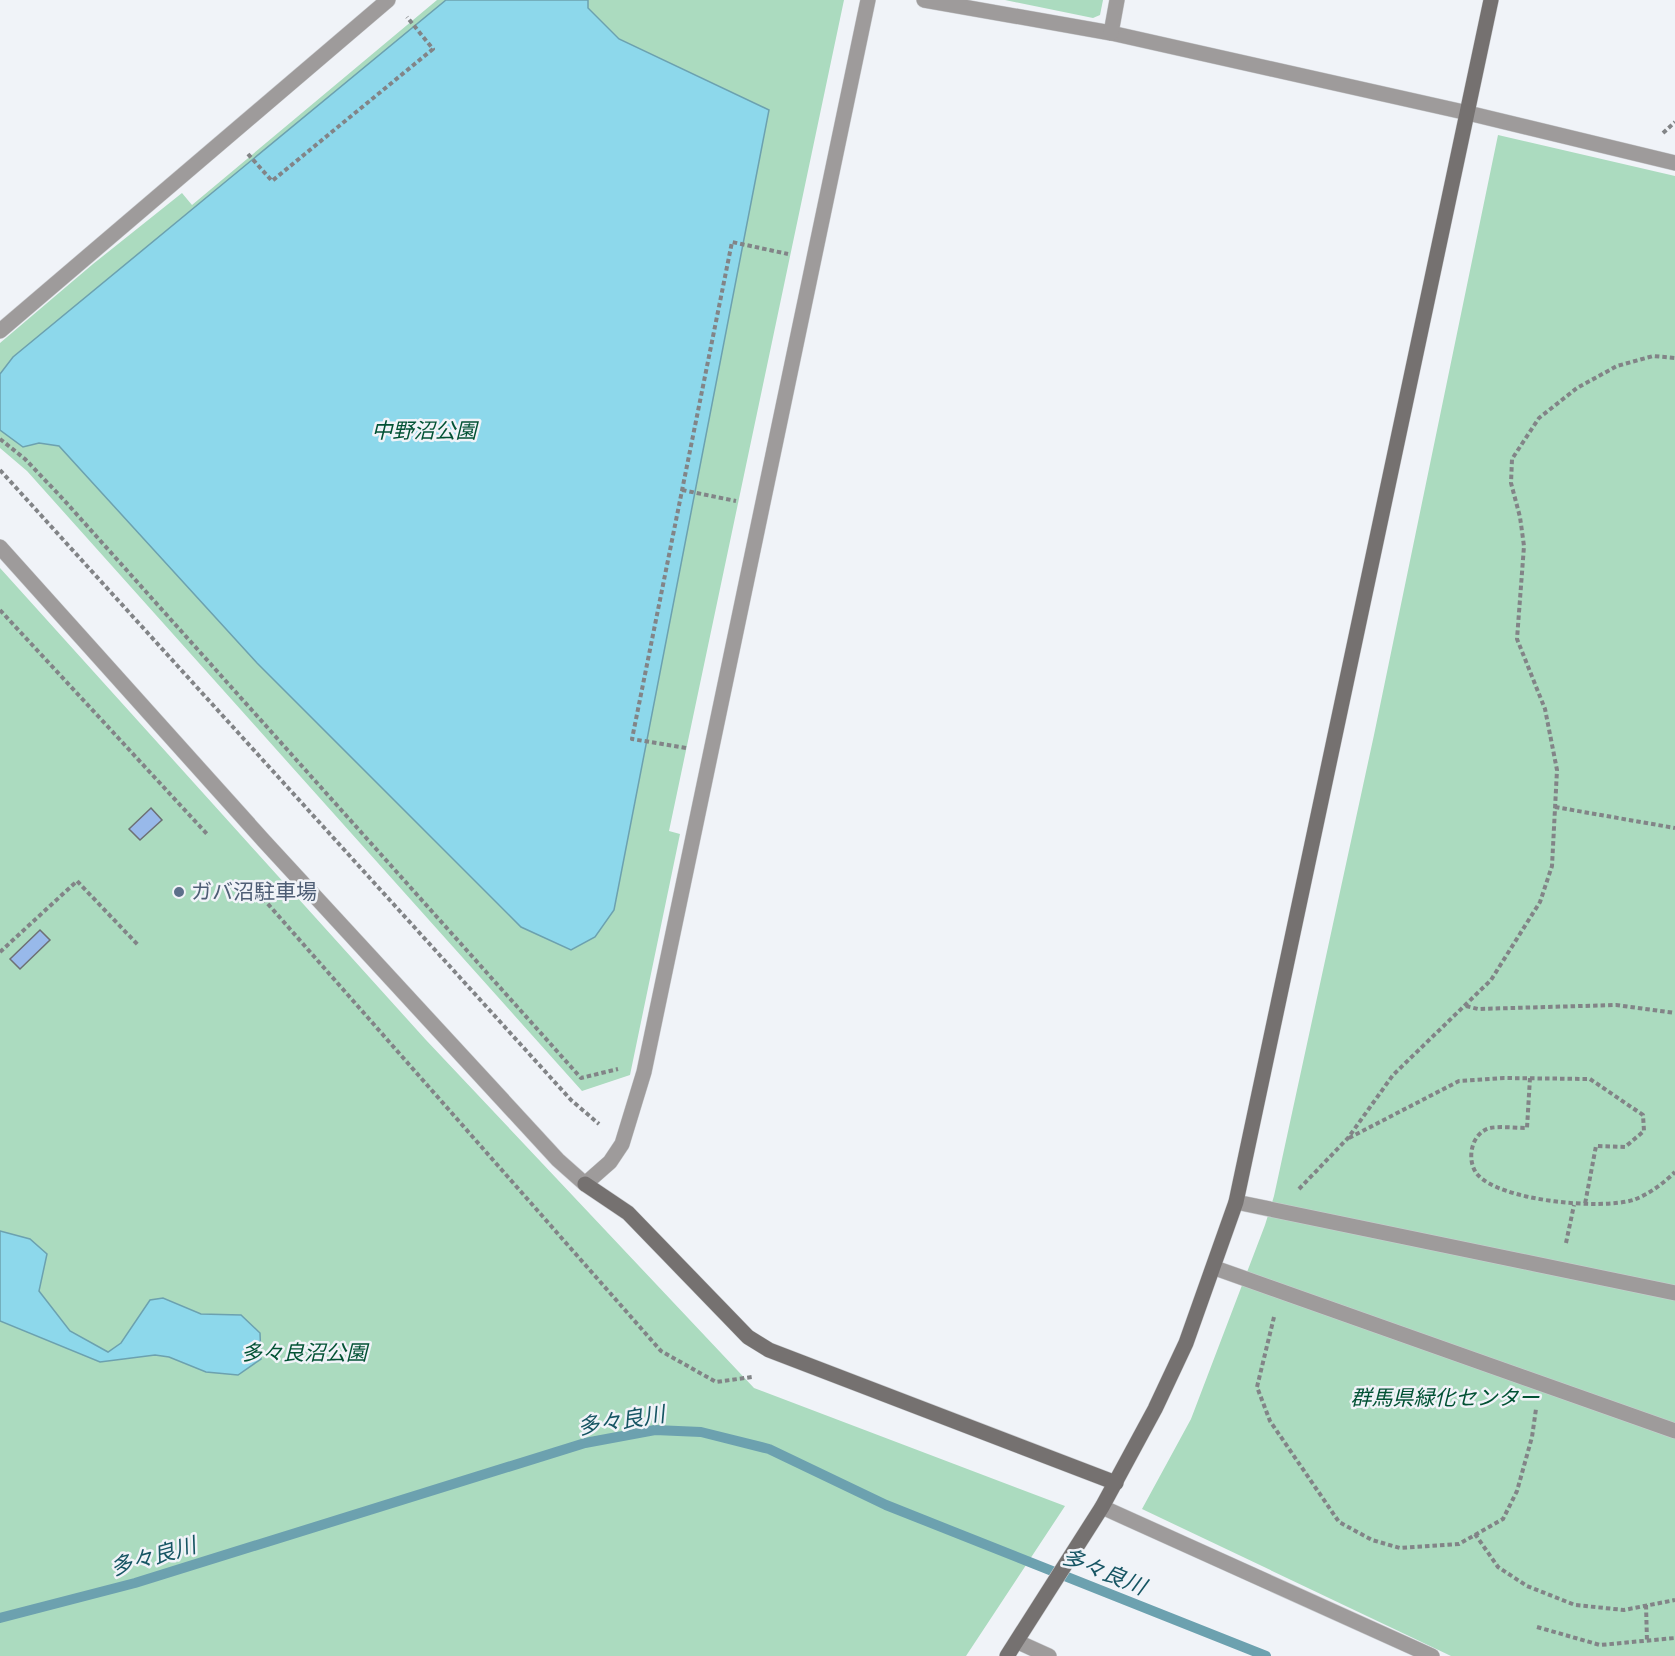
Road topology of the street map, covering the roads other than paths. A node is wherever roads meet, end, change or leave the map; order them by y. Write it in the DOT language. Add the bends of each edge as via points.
graph roads {
  1 [pos="388,0"];
  2 [pos="868,0"];
  3 [pos="924,0"];
  4 [pos="1117,0"];
  5 [pos="1491,0"];
  6 [pos="1111,33"];
  7 [pos="1468,113"];
  8 [pos="1675,163"];
  9 [pos="0,331"];
  10 [pos="0,547"];
  11 [pos="585,1184"];
  12 [pos="1236,1202"];
  13 [pos="1215,1268"];
  14 [pos="1675,1293"];
  15 [pos="1675,1431"];
  16 [pos="1116,1483"];
  17 [pos="1102,1507"];
  18 [pos="1018,1642"];
  19 [pos="1007,1656"];
  20 [pos="1049,1656"];
  21 [pos="1432,1656"];
  1 -- 9 [label="street"];
  2 -- 11 [label="street" via="644,1072 622,1144 610,1162"];
  3 -- 6 [label="street"];
  4 -- 6 [label="street"];
  5 -- 7 [label="street"];
  6 -- 7 [label="street"];
  7 -- 8 [label="street"];
  7 -- 12 [label="street"];
  10 -- 11 [label="street" via="264,841 558,1160"];
  11 -- 16 [label="street" via="628,1213 748,1337 770,1350"];
  12 -- 13 [label="street"];
  12 -- 14 [label="street"];
  13 -- 15 [label="street"];
  13 -- 16 [label="street" via="1186,1343"];
  16 -- 17 [label="street"];
  17 -- 18 [label="street"];
  17 -- 21 [label="street"];
  18 -- 19 [label="street"];
  18 -- 20 [label="street"];
}
